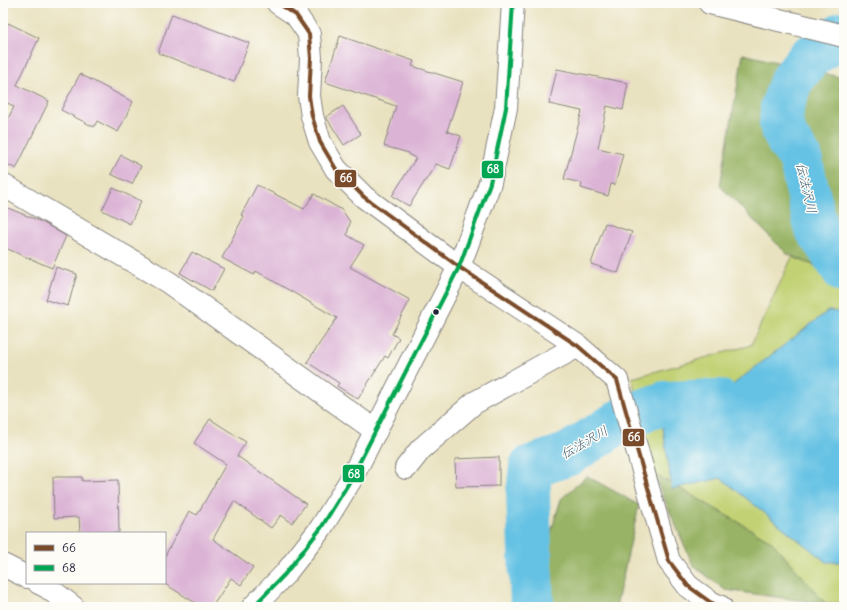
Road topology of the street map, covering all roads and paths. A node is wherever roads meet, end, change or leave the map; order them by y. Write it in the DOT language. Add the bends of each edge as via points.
graph roads {
  1 [pos="278,3"];
  2 [pos="513,3"];
  3 [pos="710,3"];
  4 [pos="844,36"];
  5 [pos="3,185"];
  6 [pos="459,267"];
  7 [pos="578,346"];
  8 [pos="376,431"];
  9 [pos="406,468"];
  10 [pos="3,565"];
  11 [pos="26,576"];
  12 [pos="41,584"];
  13 [pos="73,607"];
  14 [pos="253,607"];
  15 [pos="721,607"];
  1 -- 6 [label="main road" via="296,15 308,34 308,96 312,116 320,142 336,169 364,197"];
  2 -- 6 [label="main road" via="506,108 490,183"];
  3 -- 4 [label="main road"];
  5 -- 8 [label="main road" via="168,282"];
  6 -- 7 [label="main road"];
  6 -- 8 [label="main road"];
  7 -- 9 [label="main road" via="474,403 421,449"];
  7 -- 15 [label="main road" via="617,380 670,561 688,586"];
  8 -- 14 [label="main road" via="350,481 321,528 285,574"];
  10 -- 11 [label="main road"];
  12 -- 13 [label="main road"];
}
